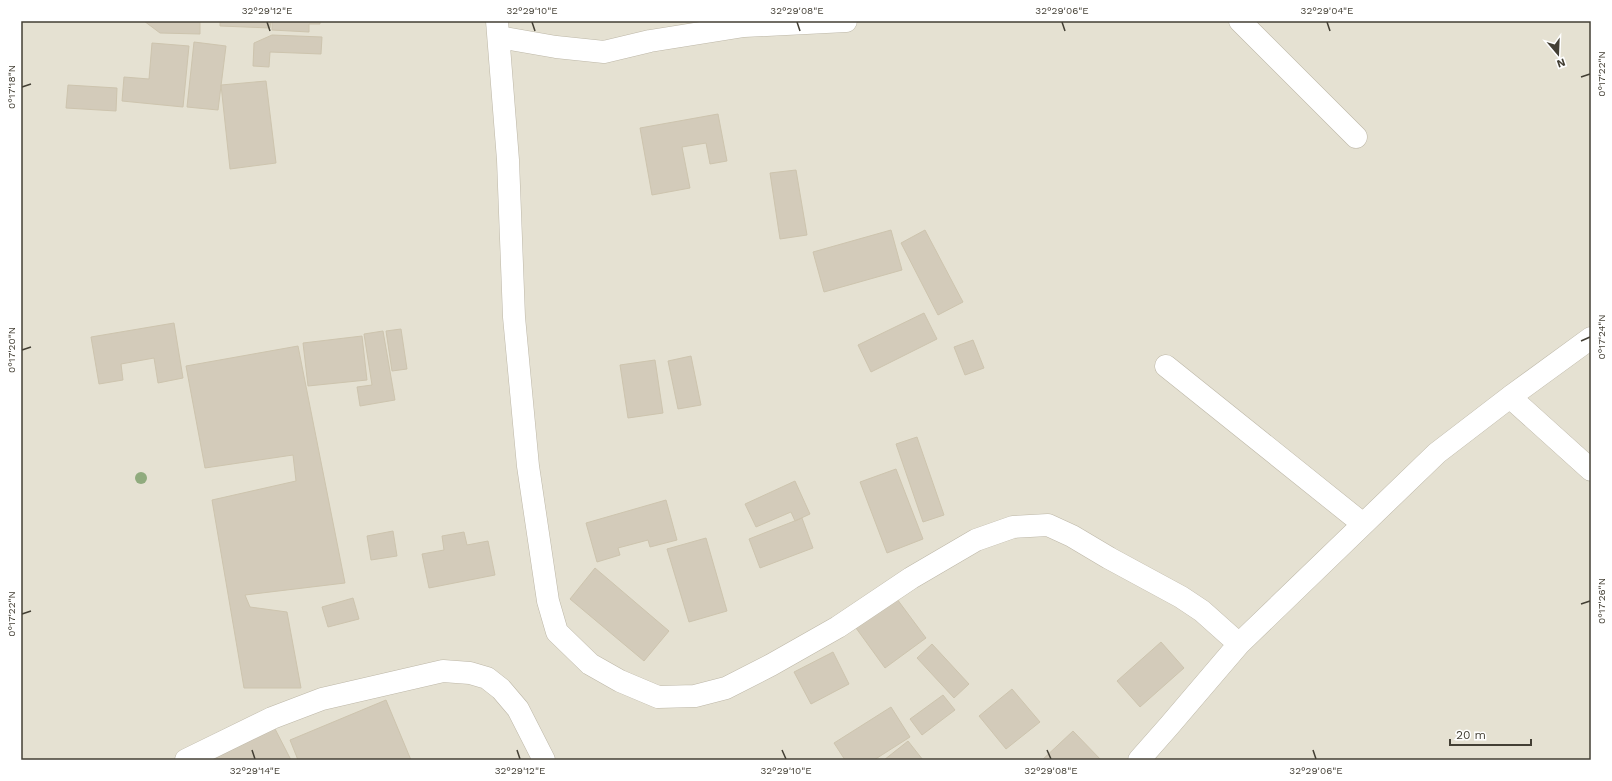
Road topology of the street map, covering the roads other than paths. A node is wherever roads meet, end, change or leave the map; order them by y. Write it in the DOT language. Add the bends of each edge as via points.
graph roads {
  1 [pos="846,21"];
  2 [pos="1240,21"];
  3 [pos="498,29"];
  4 [pos="1356,137"];
  5 [pos="1591,338"];
  6 [pos="1166,366"];
  7 [pos="1510,397"];
  8 [pos="1591,470"];
  9 [pos="1363,524"];
  10 [pos="1239,644"];
  11 [pos="186,760"];
  12 [pos="544,760"];
  13 [pos="1139,760"];
  1 -- 3 [label="street" via="744,26 650,41 604,52 556,47"];
  2 -- 4 [label="street"];
  3 -- 10 [label="street" via="508,160 514,317 528,466 548,601 557,632 590,664 620,681 658,697 695,696 726,688 838,627 911,578 976,540 1013,527 1048,525 1181,597 1202,611"];
  5 -- 7 [label="street"];
  6 -- 9 [label="street"];
  7 -- 8 [label="street"];
  7 -- 9 [label="street" via="1437,453"];
  9 -- 10 [label="street"];
  10 -- 13 [label="street"];
  11 -- 12 [label="street" via="272,718 322,699 443,671 470,673 488,678 501,689 518,709"];
}
